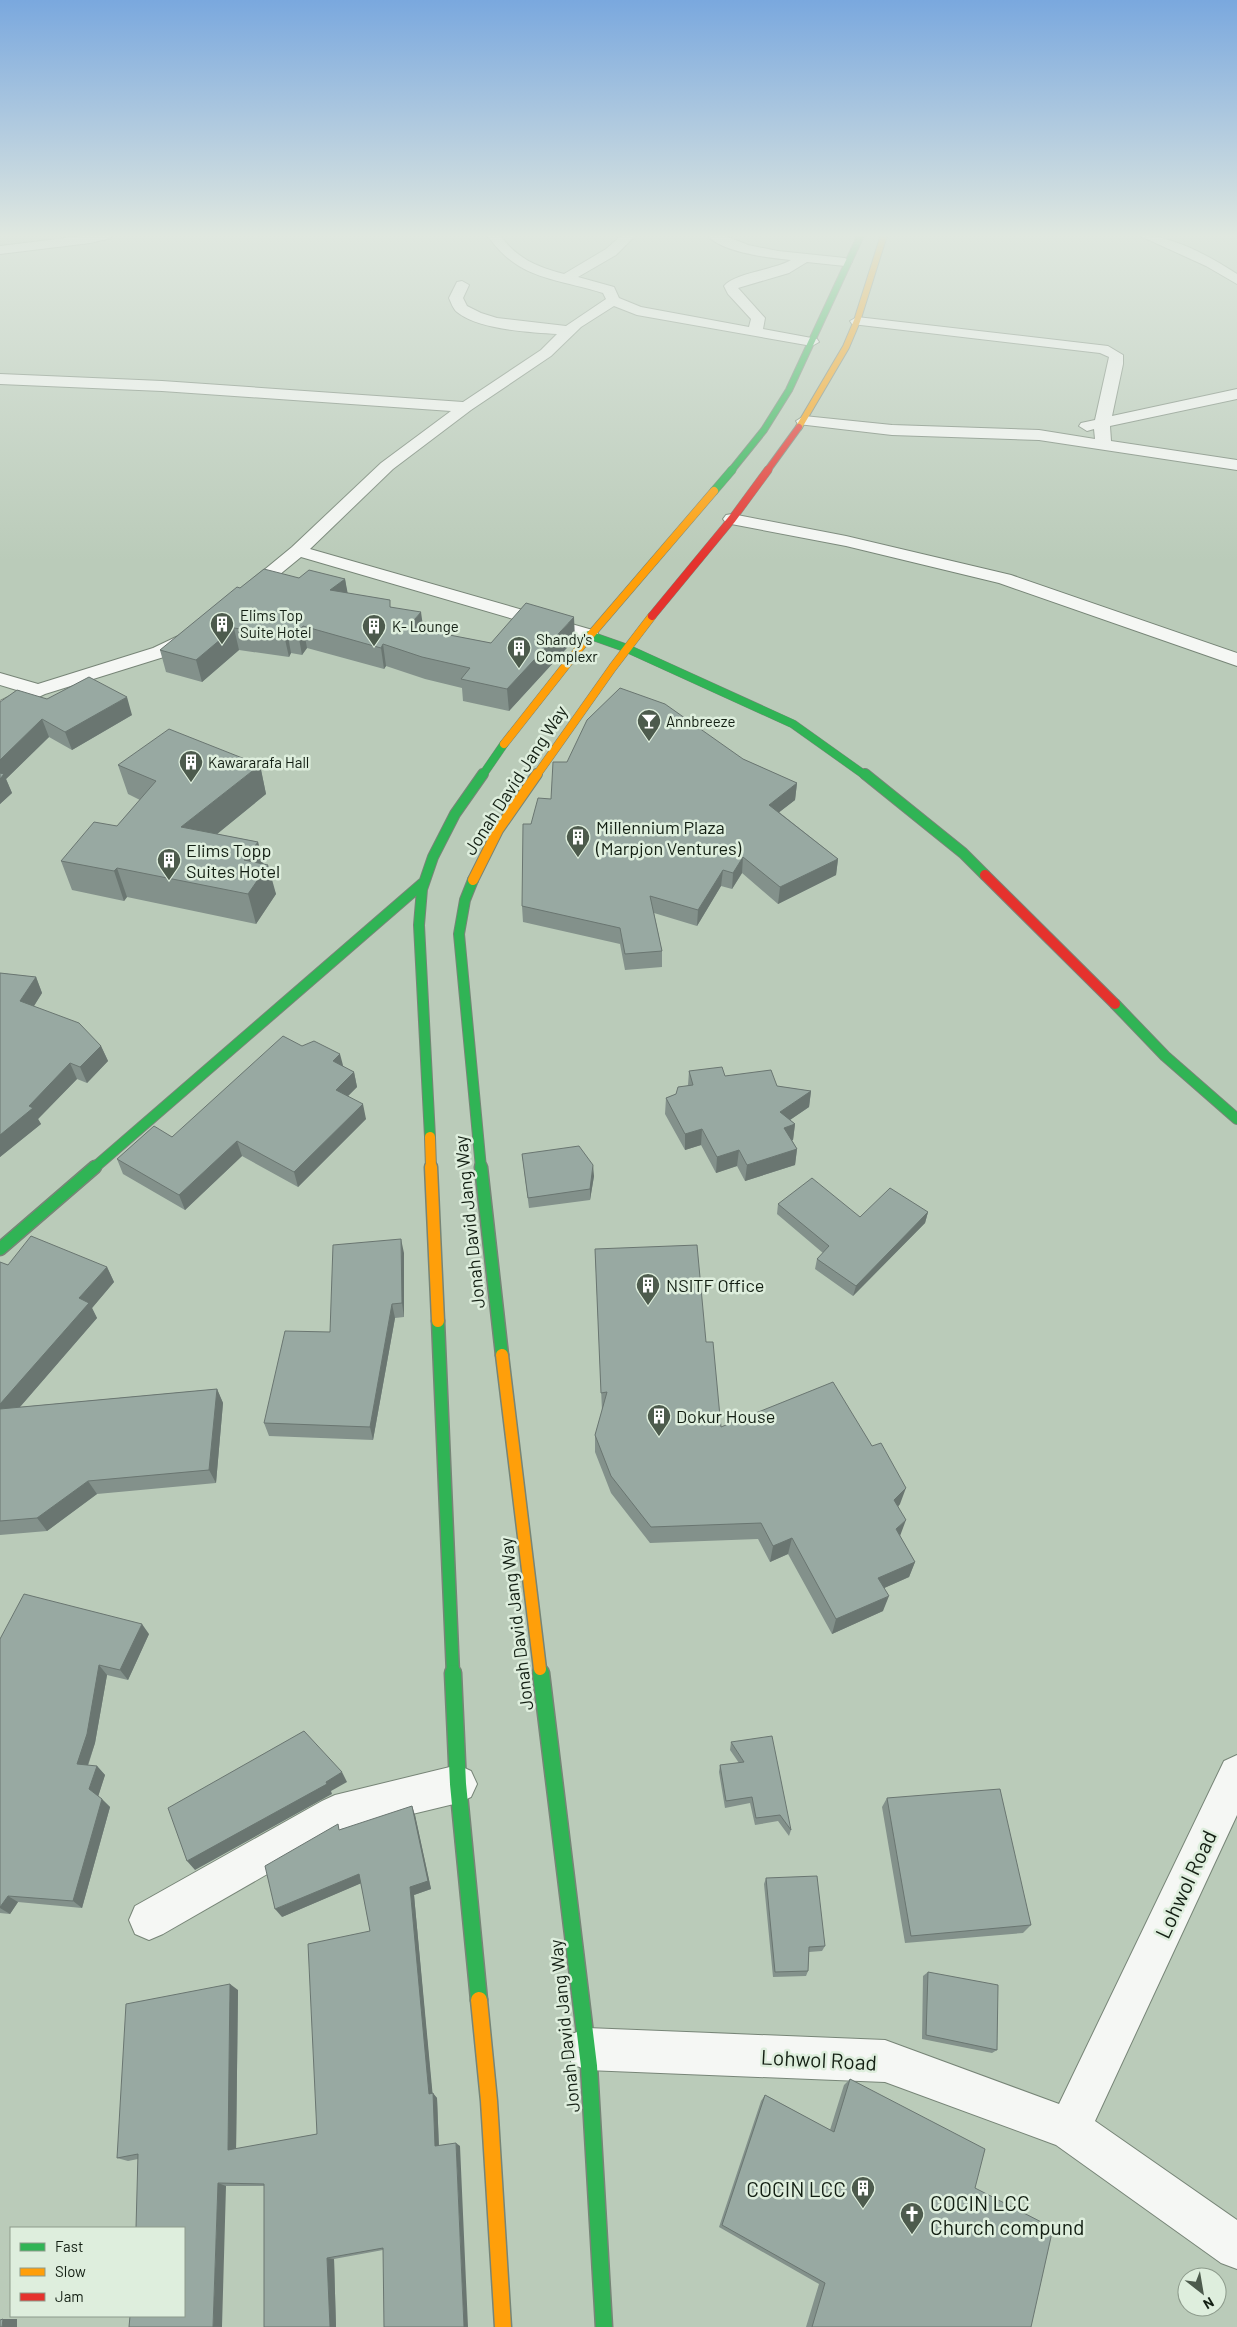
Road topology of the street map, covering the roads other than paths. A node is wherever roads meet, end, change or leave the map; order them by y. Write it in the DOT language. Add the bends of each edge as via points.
graph roads {
  1 [pos="556,344"];
  2 [pos="811,344"];
  3 [pos="847,344"];
  4 [pos="1054,344"];
  5 [pos="0,379"];
  6 [pos="1237,394"];
  7 [pos="466,407"];
  8 [pos="804,421"];
  9 [pos="1102,424"];
  10 [pos="1039,435"];
  11 [pos="1103,446"];
  12 [pos="1237,465"];
  13 [pos="732,518"];
  14 [pos="298,550"];
  15 [pos="232,604"];
  16 [pos="202,627"];
  17 [pos="589,636"];
  18 [pos="626,648"];
  19 [pos="1237,660"];
  20 [pos="0,679"];
  21 [pos="38,690"];
  22 [pos="0,709"];
  23 [pos="423,883"];
  24 [pos="1237,1119"];
  25 [pos="0,1249"];
  26 [pos="1237,1774"];
  27 [pos="458,1784"];
  28 [pos="149,1920"];
  29 [pos="587,2049"];
  30 [pos="1069,2130"];
  31 [pos="1237,2247"];
  32 [pos="503,2327"];
  33 [pos="604,2327"];
  1 -- 7 [label="street"];
  2 -- 17 [label="main road" via="800,373 776,412 701,510"];
  3 -- 8 [label="main road, Jonah David Jang Way"];
  4 -- 9 [label="street" via="1103,349 1116,355"];
  5 -- 7 [label="street" via="162,386"];
  6 -- 9 [label="street"];
  7 -- 14 [label="street" via="388,466"];
  8 -- 10 [label="street" via="892,430"];
  8 -- 13 [label="main road, Jonah David Jang Way"];
  9 -- 10 [label="street"];
  9 -- 11 [label="street"];
  10 -- 11 [label="street"];
  11 -- 12 [label="street"];
  13 -- 18 [label="main road, Jonah David Jang Way"];
  13 -- 19 [label="street" via="1005,579"];
  14 -- 15 [label="street"];
  14 -- 17 [label="street"];
  16 -- 21 [label="street" via="188,639 160,652"];
  17 -- 18 [label="main road"];
  17 -- 23 [label="main road" via="474,783 433,856"];
  18 -- 24 [label="main road" via="793,724 900,800 963,853 1165,1056"];
  18 -- 29 [label="main road, Jonah David Jang Way" via="483,854 465,900 459,934 489,1255"];
  20 -- 21 [label="street"];
  21 -- 22 [label="street"];
  23 -- 25 [label="main road"];
  23 -- 27 [label="main road" via="418,927"];
  26 -- 30 [label="street, Lohwol Road"];
  27 -- 28 [label="street" via="335,1814"];
  27 -- 32 [label="main road" via="489,2101"];
  29 -- 30 [label="street, Lohwol Road" via="885,2061"];
  29 -- 33 [label="main road, Jonah David Jang Way"];
  30 -- 31 [label="street, Lohwol Road"];
}
